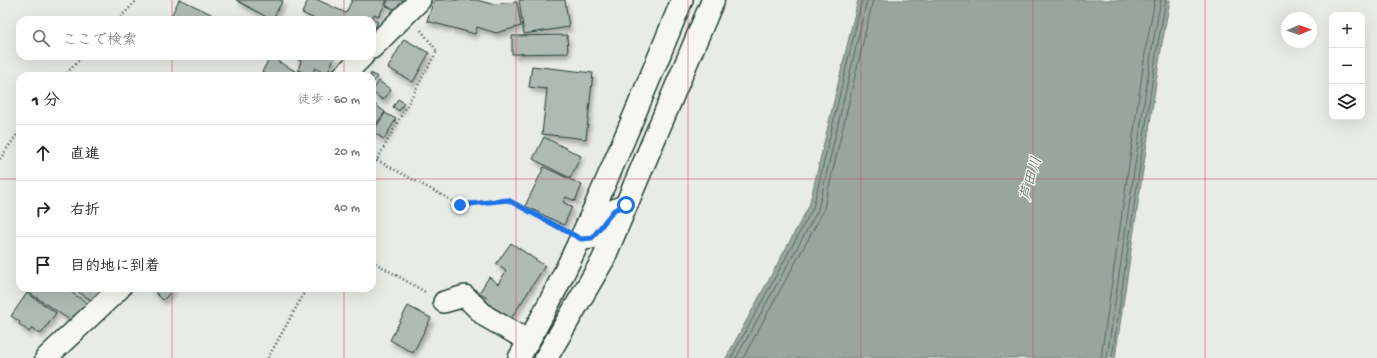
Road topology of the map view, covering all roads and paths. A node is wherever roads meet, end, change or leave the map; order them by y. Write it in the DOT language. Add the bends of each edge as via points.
graph roads {
  1 [pos="137,0"];
  2 [pos="682,0"];
  3 [pos="713,0"];
  4 [pos="414,7"];
  5 [pos="122,16"];
  6 [pos="376,44"];
  7 [pos="79,60"];
  8 [pos="359,60"];
  9 [pos="68,72"];
  10 [pos="346,72"];
  11 [pos="16,136"];
  12 [pos="0,159"];
  13 [pos="377,160"];
  14 [pos="626,205"];
  15 [pos="581,239"];
  16 [pos="116,292"];
  17 [pos="304,292"];
  18 [pos="444,302"];
  19 [pos="524,350"];
  20 [pos="46,358"];
  21 [pos="268,358"];
  22 [pos="546,358"];
  1 -- 5 [label="path"];
  2 -- 15 [label="street"];
  3 -- 14 [label="street"];
  4 -- 6 [label="street"];
  4 -- 13 [label="path" via="437,51"];
  7 -- 9 [label="path"];
  8 -- 10 [label="street"];
  11 -- 12 [label="path"];
  13 -- 15 [label="path" via="460,205 508,200"];
  14 -- 15 [label="street" via="614,210 592,238"];
  14 -- 22 [label="street" via="603,260"];
  15 -- 19 [label="street"];
  16 -- 20 [label="street"];
  17 -- 21 [label="path"];
  18 -- 19 [label="street" via="465,296"];
}
